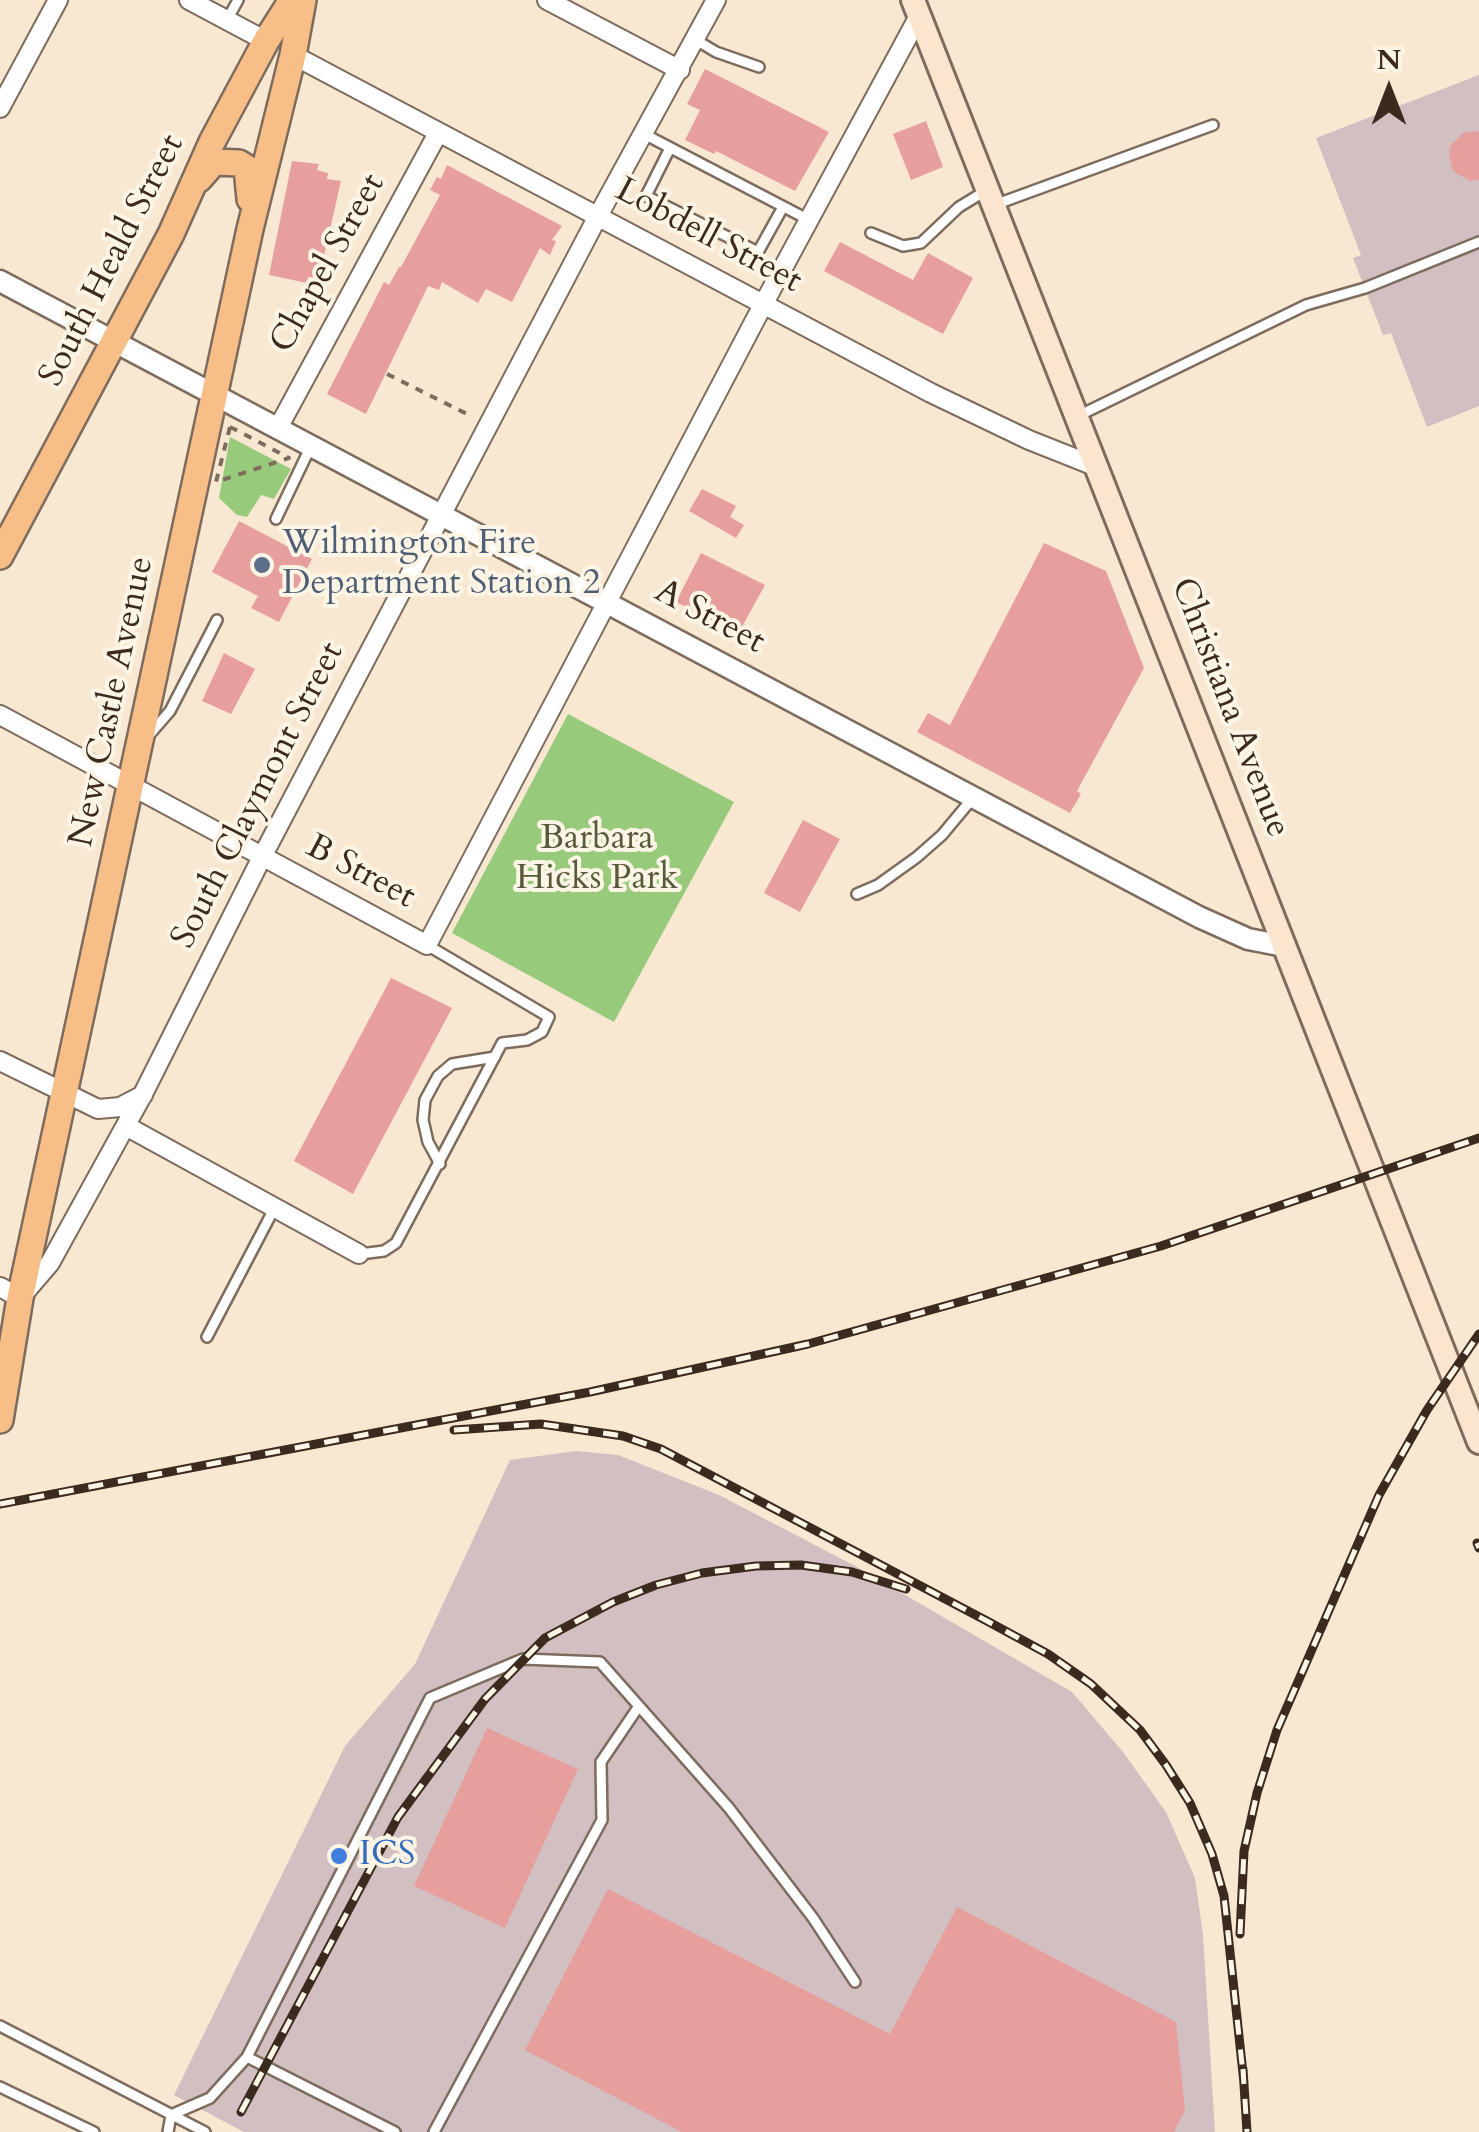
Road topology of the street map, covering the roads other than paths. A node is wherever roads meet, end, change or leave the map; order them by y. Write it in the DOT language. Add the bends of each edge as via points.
graph roads {
  1 [pos="58,0"];
  2 [pos="238,0"];
  3 [pos="292,0"];
  4 [pos="302,0"];
  5 [pos="547,0"];
  6 [pos="716,0"];
  7 [pos="192,1"];
  8 [pos="916,8"];
  9 [pos="227,20"];
  10 [pos="266,40"];
  11 [pos="696,40"];
  12 [pos="293,55"];
  13 [pos="759,67"];
  14 [pos="680,70"];
  15 [pos="0,108"];
  16 [pos="1213,125"];
  17 [pos="438,132"];
  18 [pos="644,134"];
  19 [pos="670,148"];
  20 [pos="196,182"];
  21 [pos="991,197"];
  22 [pos="782,207"];
  23 [pos="598,216"];
  24 [pos="809,220"];
  25 [pos="250,229"];
  26 [pos="871,233"];
  27 [pos="1479,242"];
  28 [pos="0,281"];
  29 [pos="764,303"];
  30 [pos="114,342"];
  31 [pos="215,396"];
  32 [pos="1077,416"];
  33 [pos="278,428"];
  34 [pos="311,446"];
  35 [pos="1097,467"];
  36 [pos="442,515"];
  37 [pos="276,519"];
  38 [pos="0,556"];
  39 [pos="608,602"];
  40 [pos="217,620"];
  41 [pos="0,715"];
  42 [pos="139,748"];
  43 [pos="131,784"];
  44 [pos="974,797"];
  45 [pos="262,858"];
  46 [pos="858,894"];
  47 [pos="427,944"];
  48 [pos="1284,946"];
  49 [pos="495,1056"];
  50 [pos="0,1061"];
  51 [pos="143,1094"];
  52 [pos="65,1095"];
  53 [pos="126,1126"];
  54 [pos="440,1164"];
  55 [pos="274,1207"];
  56 [pos="360,1254"];
  57 [pos="10,1292"];
  58 [pos="207,1337"];
  59 [pos="0,1350"];
  60 [pos="0,1420"];
  61 [pos="1479,1442"];
  62 [pos="639,1706"];
  63 [pos="854,1982"];
  64 [pos="0,2026"];
  65 [pos="247,2057"];
  66 [pos="0,2087"];
  67 [pos="171,2115"];
  68 [pos="94,2132"];
  69 [pos="168,2132"];
  70 [pos="205,2132"];
  71 [pos="394,2132"];
  72 [pos="434,2132"];
  1 -- 15 [label="street"];
  2 -- 9 [label="lane"];
  3 -- 10 [label="main road, South Heald Street"];
  4 -- 12 [label="main road, New Castle Avenue"];
  5 -- 14 [label="street"];
  6 -- 11 [label="street, South Claymont Street"];
  7 -- 9 [label="street"];
  8 -- 21 [label="main road, Christiana Avenue"];
  8 -- 24 [label="street"];
  9 -- 10 [label="street"];
  10 -- 20 [label="main road, South Heald Street"];
  11 -- 13 [label="lane"];
  11 -- 14 [label="street, South Claymont Street"];
  12 -- 17 [label="street, Lobdell Street"];
  12 -- 25 [label="main road, New Castle Avenue"];
  14 -- 18 [label="street, South Claymont Street"];
  16 -- 21 [label="lane"];
  17 -- 23 [label="street, Lobdell Street"];
  17 -- 33 [label="street, Chapel Street"];
  18 -- 19 [label="lane"];
  18 -- 23 [label="street, South Claymont Street"];
  19 -- 22 [label="lane"];
  19 -- 22 [label="lane" via="646,196 758,252"];
  20 -- 25 [label="main road" via="214,162 247,168"];
  20 -- 30 [label="main road, South Heald Street"];
  21 -- 26 [label="lane" via="959,206 921,243 903,246"];
  21 -- 32 [label="main road, Christiana Avenue"];
  22 -- 24 [label="lane"];
  23 -- 29 [label="street, Lobdell Street"];
  23 -- 36 [label="street, South Claymont Street"];
  24 -- 29 [label="street"];
  25 -- 31 [label="main road, New Castle Avenue"];
  27 -- 32 [label="lane" via="1306,305"];
  28 -- 30 [label="street, A Street"];
  29 -- 35 [label="street, Lobdell Street" via="988,421"];
  29 -- 39 [label="street"];
  30 -- 31 [label="street, A Street"];
  30 -- 38 [label="main road, South Heald Street"];
  31 -- 33 [label="street, A Street"];
  31 -- 42 [label="main road, New Castle Avenue"];
  32 -- 35 [label="main road, Christiana Avenue"];
  33 -- 34 [label="street, A Street"];
  34 -- 36 [label="street, A Street"];
  34 -- 37 [label="lane"];
  35 -- 48 [label="main road, Christiana Avenue"];
  36 -- 39 [label="street, A Street"];
  36 -- 45 [label="street, South Claymont Street"];
  39 -- 44 [label="street, A Street"];
  39 -- 47 [label="street"];
  40 -- 42 [label="lane" via="170,711"];
  41 -- 43 [label="street, B Street"];
  42 -- 43 [label="main road, New Castle Avenue"];
  43 -- 45 [label="street, B Street"];
  43 -- 52 [label="main road, New Castle Avenue"];
  44 -- 46 [label="lane" via="918,858"];
  44 -- 48 [label="street, A Street" via="1199,916"];
  45 -- 47 [label="street, B Street"];
  45 -- 51 [label="street, South Claymont Street"];
  47 -- 49 [label="lane" via="550,1017 542,1032 502,1043"];
  48 -- 61 [label="main road, Christiana Avenue"];
  49 -- 54 [label="lane"];
  49 -- 54 [label="lane" via="452,1064 438,1076 423,1120"];
  50 -- 52 [label="street"];
  51 -- 52 [label="street" via="98,1110"];
  51 -- 53 [label="street, South Claymont Street"];
  52 -- 57 [label="main road, New Castle Avenue"];
  53 -- 55 [label="street"];
  53 -- 57 [label="street, South Claymont Street" via="50,1264"];
  54 -- 56 [label="lane" via="396,1244"];
  55 -- 56 [label="street"];
  55 -- 58 [label="lane"];
  57 -- 59 [label="main road"];
  57 -- 60 [label="main road, New Castle Avenue"];
  62 -- 63 [label="lane" via="729,1808"];
  62 -- 65 [label="lane" via="600,1662 523,1660 430,1698"];
  62 -- 72 [label="lane" via="602,1762 602,1820"];
  64 -- 67 [label="lane"];
  65 -- 67 [label="lane" via="210,2098"];
  65 -- 71 [label="lane"];
  66 -- 68 [label="lane"];
  67 -- 69 [label="lane"];
  67 -- 70 [label="lane"];
}
